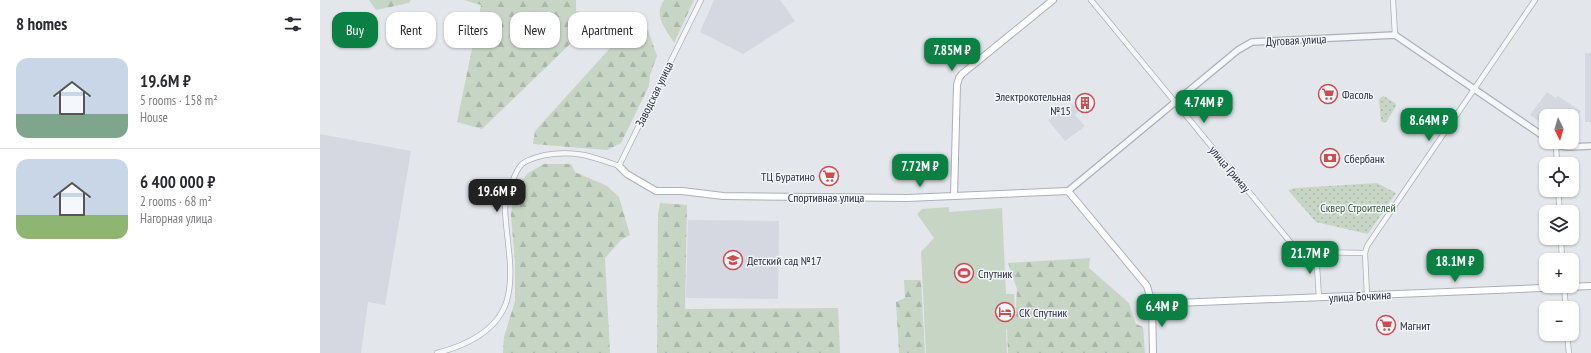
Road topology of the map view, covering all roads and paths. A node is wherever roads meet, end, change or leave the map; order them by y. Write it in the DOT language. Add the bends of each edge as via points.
graph roads {
  1 [pos="701,0"];
  2 [pos="1053,0"];
  3 [pos="1091,0"];
  4 [pos="1393,0"];
  5 [pos="1535,0"];
  6 [pos="1395,35"];
  7 [pos="1474,90"];
  8 [pos="1176,102"];
  9 [pos="1539,133"];
  10 [pos="1579,146"];
  11 [pos="1591,146"];
  12 [pos="619,166"];
  13 [pos="1068,191"];
  14 [pos="954,196"];
  15 [pos="1316,251"];
  16 [pos="1365,253"];
  17 [pos="1579,286"];
  18 [pos="1591,286"];
  19 [pos="1539,287"];
  20 [pos="1367,296"];
  21 [pos="1320,298"];
  22 [pos="1152,304"];
  23 [pos="1567,341"];
  24 [pos="437,353"];
  25 [pos="1153,353"];
  26 [pos="1568,353"];
  1 -- 12 [label="street, Заводская улица"];
  2 -- 14 [label="main road" via="958,78"];
  3 -- 8 [label="street, улица Гримау"];
  4 -- 6 [label="street"];
  5 -- 7 [label="street"];
  6 -- 7 [label="street"];
  6 -- 8 [label="street, Дуговая улица" via="1249,43"];
  7 -- 9 [label="street"];
  7 -- 16 [label="street" via="1367,246"];
  8 -- 13 [label="street, Дуговая улица"];
  8 -- 15 [label="street, улица Гримау" via="1292,243"];
  10 -- 11 [label="street"];
  12 -- 14 [label="main road, Спортивная улица" via="627,174 656,191 782,197"];
  12 -- 24 [label="street" via="576,153 555,153 522,164 509,190 505,208 510,268 507,301 497,319 479,335"];
  13 -- 14 [label="main road, Спортивная улица"];
  13 -- 22 [label="main road" via="1147,286"];
  15 -- 16 [label="street, улица Гримау"];
  15 -- 21 [label="street"];
  16 -- 20 [label="street"];
  17 -- 18 [label="main road, улица Бочкина"];
  19 -- 20 [label="main road, улица Бочкина"];
  20 -- 21 [label="main road, улица Бочкина"];
  21 -- 22 [label="main road, улица Бочкина"];
  22 -- 25 [label="main road"];
  23 -- 26 [label="street"];
}
